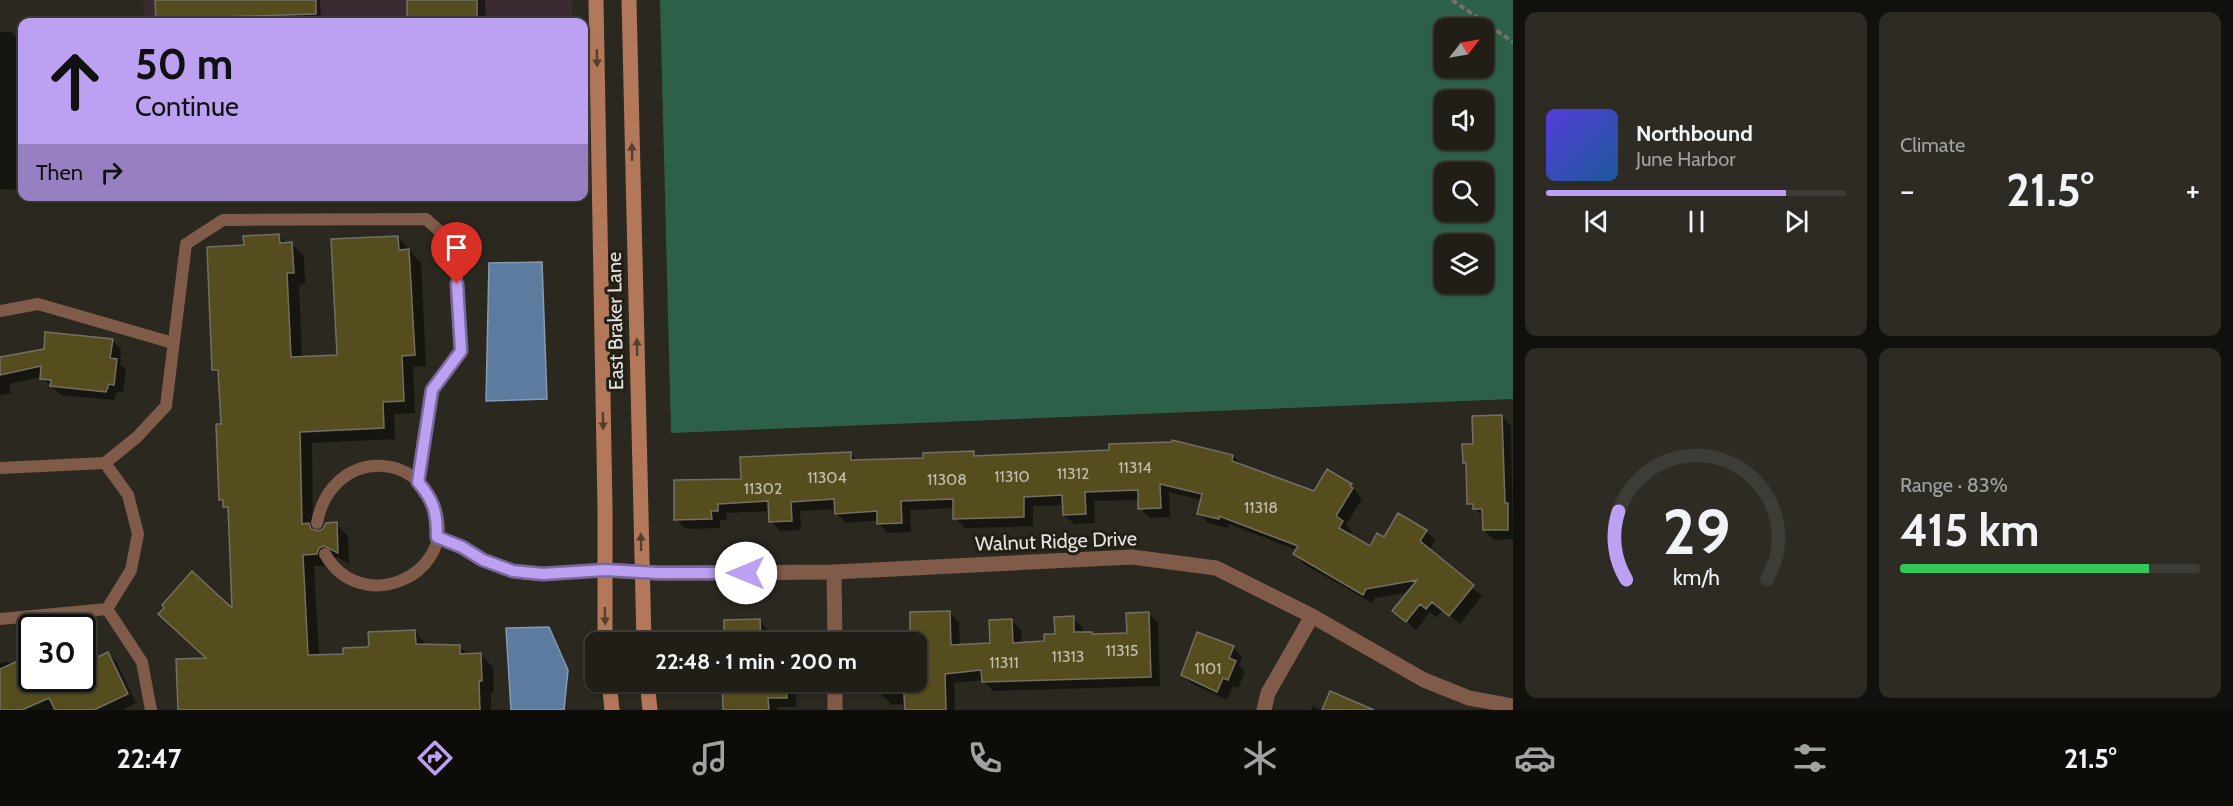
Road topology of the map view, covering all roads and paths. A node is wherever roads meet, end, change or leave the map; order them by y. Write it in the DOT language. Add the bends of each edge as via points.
graph roads {
  1 [pos="596,0"];
  2 [pos="629,0"];
  3 [pos="1452,0"];
  4 [pos="1513,42"];
  5 [pos="0,310"];
  6 [pos="173,343"];
  7 [pos="105,463"];
  8 [pos="0,468"];
  9 [pos="418,482"];
  10 [pos="317,523"];
  11 [pos="437,537"];
  12 [pos="325,554"];
  13 [pos="605,570"];
  14 [pos="642,572"];
  15 [pos="834,572"];
  16 [pos="107,609"];
  17 [pos="1312,616"];
  18 [pos="0,619"];
  19 [pos="605,632"];
  20 [pos="644,632"];
  21 [pos="834,632"];
  22 [pos="610,692"];
  23 [pos="648,692"];
  24 [pos="835,692"];
  25 [pos="1513,706"];
  26 [pos="151,710"];
  27 [pos="612,710"];
  28 [pos="650,710"];
  29 [pos="835,710"];
  30 [pos="1264,710"];
  1 -- 13 [label="main road, East Braker Lane, one-way"];
  14 -- 2 [label="main road, East Braker Lane, one-way"];
  3 -- 4 [label="path"];
  5 -- 6 [label="lane" via="38,304"];
  6 -- 7 [label="lane" via="166,406"];
  6 -- 9 [label="lane" via="186,244 223,220 426,219 455,245 461,351 432,390"];
  7 -- 8 [label="lane"];
  7 -- 16 [label="lane" via="128,495 138,534 130,570"];
  9 -- 10 [label="lane" via="401,471 382,466 362,468 343,476 329,490"];
  9 -- 11 [label="lane" via="431,498 437,517"];
  11 -- 12 [label="lane" via="418,570 402,581 383,586 346,577"];
  11 -- 13 [label="lane" via="513,571 543,574"];
  13 -- 14 [label="street, Walnut Ridge Drive"];
  13 -- 19 [label="main road, East Braker Lane, one-way"];
  14 -- 15 [label="street, Walnut Ridge Drive"];
  14 -- 20 [label="main road, East Braker Lane"];
  15 -- 17 [label="street, Walnut Ridge Drive" via="1132,557 1216,568"];
  15 -- 21 [label="street"];
  16 -- 18 [label="lane"];
  16 -- 26 [label="lane" via="142,662"];
  17 -- 25 [label="street, Walnut Ridge Drive" via="1424,680 1469,698"];
  17 -- 30 [label="street" via="1268,693"];
  22 -- 27 [label="main road"];
  23 -- 28 [label="main road"];
  24 -- 29 [label="street"];
}
